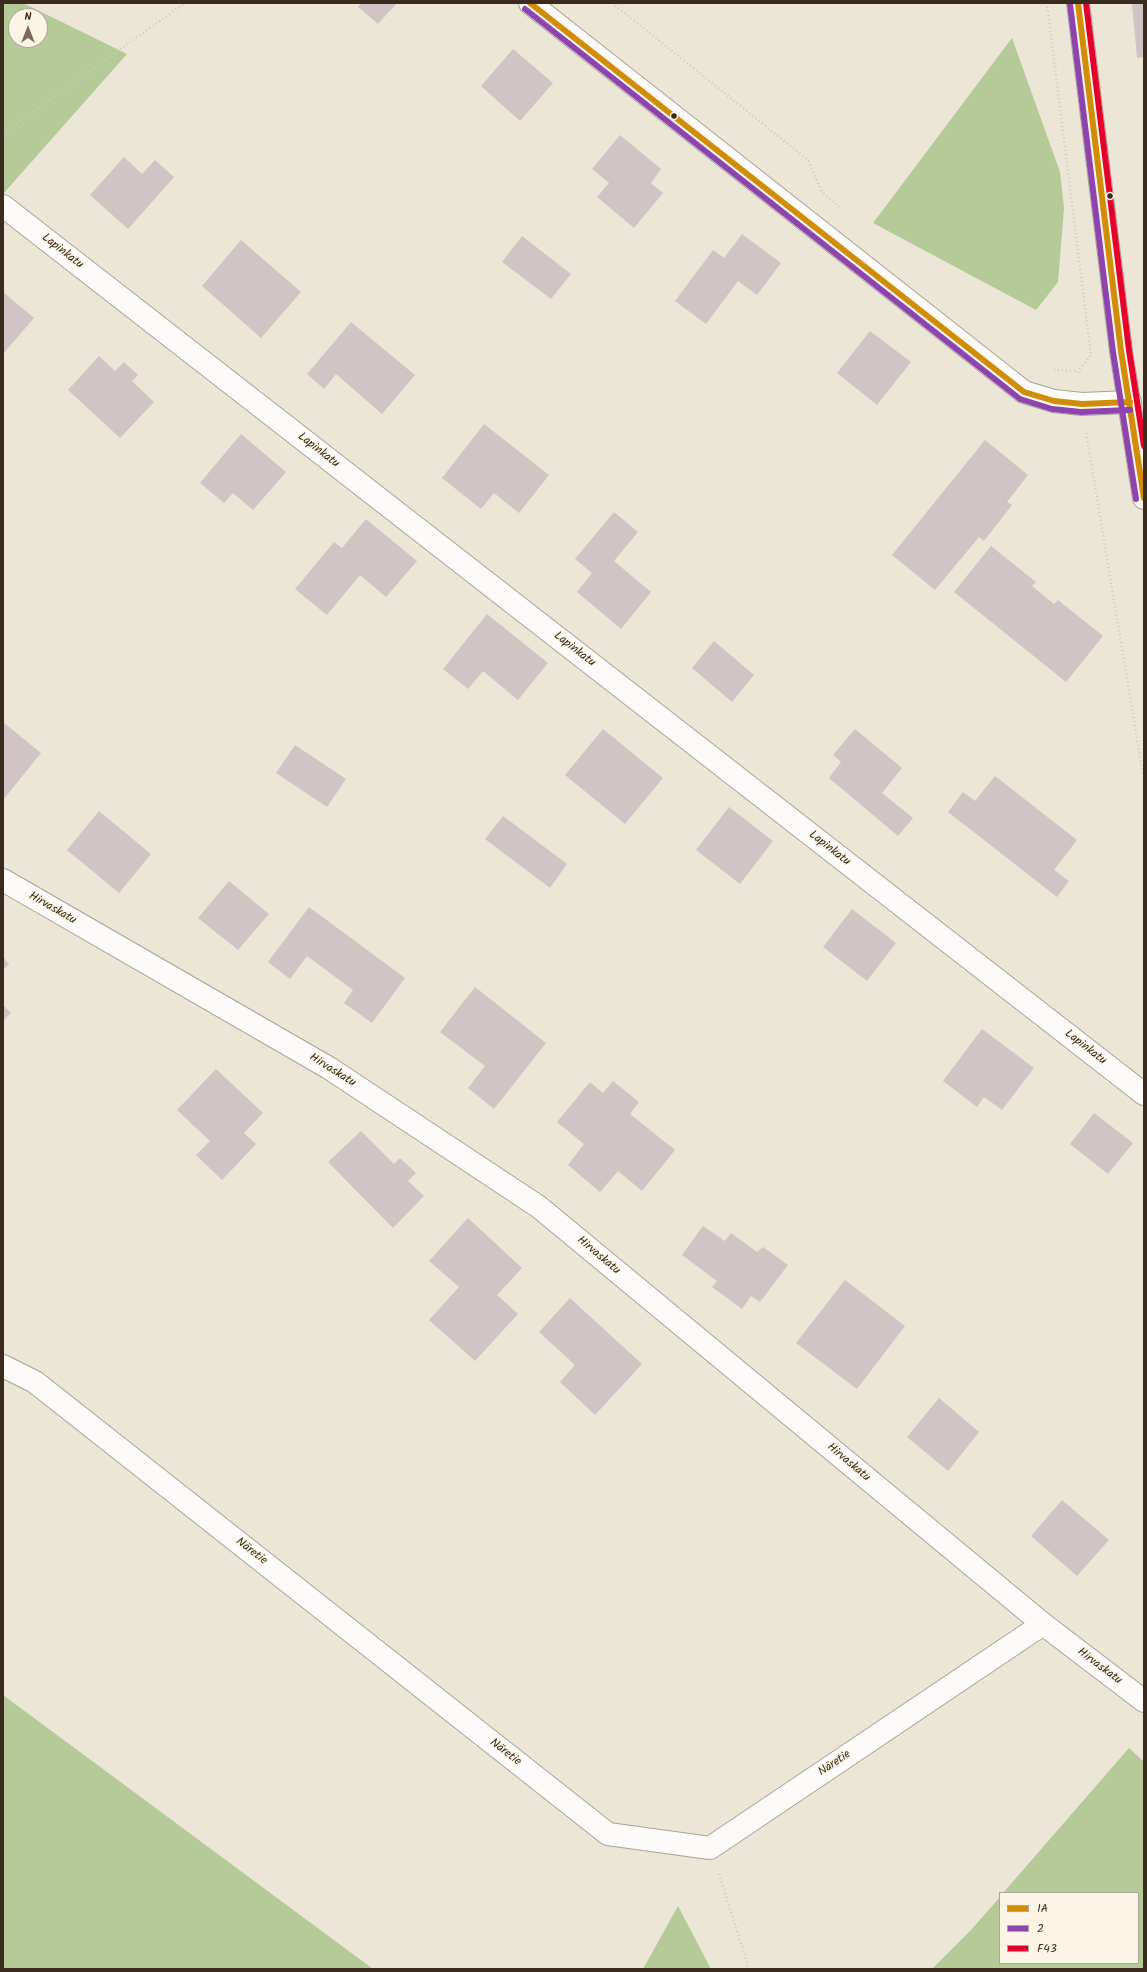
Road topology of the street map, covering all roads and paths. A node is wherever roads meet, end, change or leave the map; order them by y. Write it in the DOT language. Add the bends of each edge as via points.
graph roads {
  1 [pos="185,3"];
  2 [pos="530,3"];
  3 [pos="612,3"];
  4 [pos="1078,3"];
  5 [pos="3,133"];
  6 [pos="3,206"];
  7 [pos="841,209"];
  8 [pos="1049,369"];
  9 [pos="1078,371"];
  10 [pos="1130,402"];
  11 [pos="1144,498"];
  12 [pos="3,880"];
  13 [pos="1144,1094"];
  14 [pos="3,1366"];
  15 [pos="1043,1624"];
  16 [pos="1144,1701"];
  17 [pos="710,1848"];
  18 [pos="750,1969"];
  1 -- 5 [label="path"];
  2 -- 10 [label="street" via="1024,392 1054,401 1082,404"];
  3 -- 7 [label="path" via="808,160 822,192"];
  4 -- 10 [label="main road" via="1121,351"];
  6 -- 13 [label="street, Lapinkatu"];
  8 -- 9 [label="path"];
  10 -- 11 [label="main road"];
  12 -- 15 [label="street, Hirvaskatu" via="329,1068 539,1207"];
  14 -- 17 [label="street, Näretie" via="35,1382 608,1834"];
  15 -- 16 [label="street, Hirvaskatu"];
  15 -- 17 [label="street, Näretie"];
  17 -- 18 [label="path"];
}
